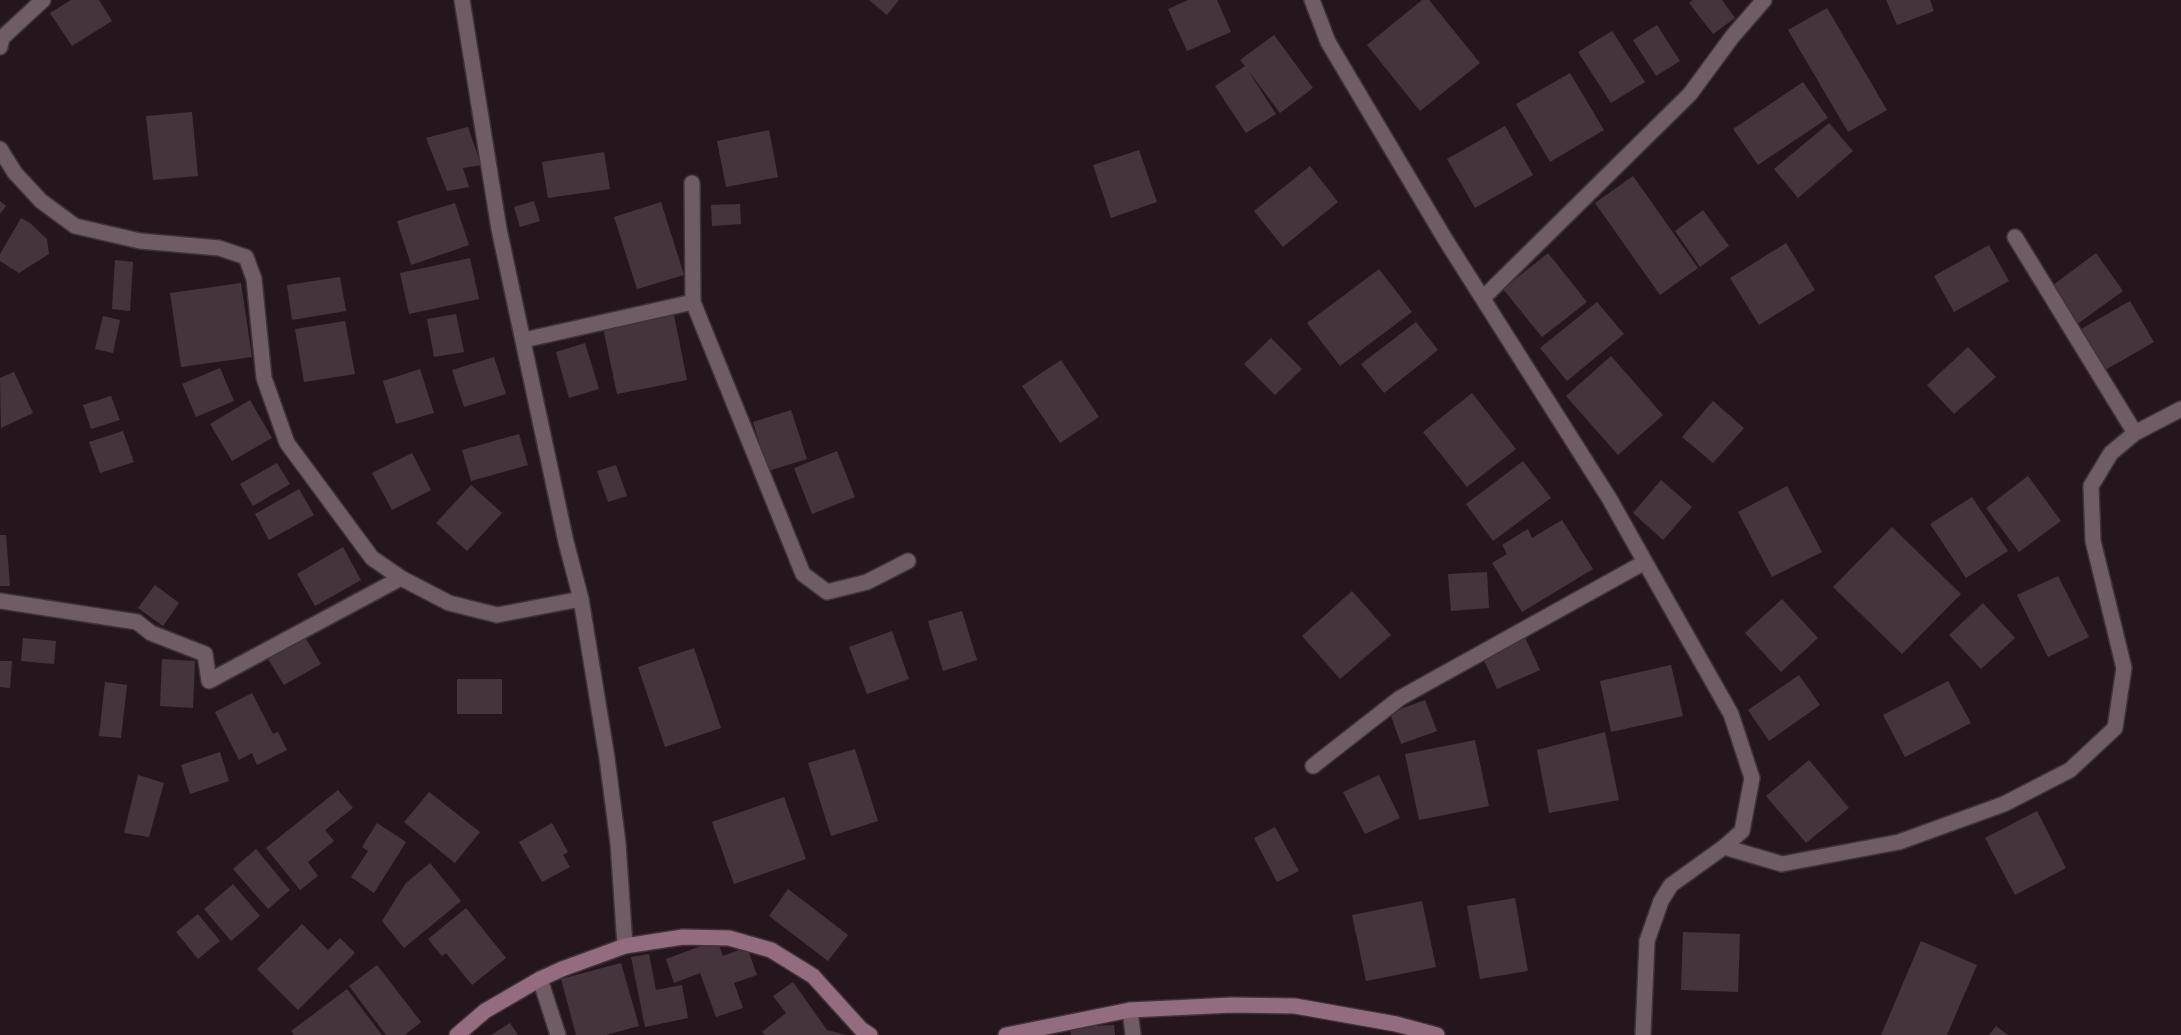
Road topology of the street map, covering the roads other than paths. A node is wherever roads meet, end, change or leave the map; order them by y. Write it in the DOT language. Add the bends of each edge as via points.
graph roads {
  1 [pos="43,0"];
  2 [pos="462,0"];
  3 [pos="1312,0"];
  4 [pos="1764,0"];
  5 [pos="0,47"];
  6 [pos="0,149"];
  7 [pos="692,183"];
  8 [pos="2015,237"];
  9 [pos="1483,298"];
  10 [pos="693,302"];
  11 [pos="524,339"];
  12 [pos="2181,409"];
  13 [pos="2135,433"];
  14 [pos="908,561"];
  15 [pos="1645,562"];
  16 [pos="401,578"];
  17 [pos="581,600"];
  18 [pos="0,601"];
  19 [pos="1313,766"];
  20 [pos="1724,847"];
  21 [pos="625,946"];
  22 [pos="540,979"];
  23 [pos="1130,1010"];
  24 [pos="1396,1029"];
  25 [pos="457,1035"];
  26 [pos="558,1035"];
  27 [pos="870,1035"];
  28 [pos="1006,1035"];
  29 [pos="1133,1035"];
  30 [pos="1437,1035"];
  31 [pos="1643,1035"];
  1 -- 5 [label="street" via="2,38"];
  2 -- 11 [label="street" via="499,229"];
  3 -- 9 [label="street" via="1328,42"];
  4 -- 9 [label="street" via="1690,94"];
  6 -- 16 [label="street" via="15,173 41,201 75,226 140,241 219,248 246,257 254,279 264,378 287,443 372,558"];
  7 -- 10 [label="street"];
  8 -- 13 [label="street"];
  9 -- 15 [label="street"];
  10 -- 11 [label="street"];
  10 -- 14 [label="street" via="804,574 827,592 867,582"];
  11 -- 17 [label="street"];
  12 -- 13 [label="street"];
  13 -- 20 [label="street" via="2111,453 2091,486 2093,541 2124,668 2115,728 2070,770 2004,804 1899,842 1782,864"];
  15 -- 19 [label="street" via="1400,698"];
  15 -- 20 [label="street" via="1731,714 1752,778 1742,831"];
  16 -- 17 [label="street" via="448,603 497,615"];
  16 -- 18 [label="street" via="209,681 205,654 151,633 137,622"];
  17 -- 21 [label="street" via="618,843"];
  20 -- 31 [label="street" via="1671,885 1661,901 1647,941"];
  21 -- 22 [label="street"];
  21 -- 27 [label="street" via="683,937 729,938 771,950 813,976"];
  22 -- 25 [label="street" via="485,1011"];
  22 -- 26 [label="street"];
  23 -- 24 [label="street" via="1295,1005"];
  23 -- 28 [label="street"];
  23 -- 29 [label="street"];
  24 -- 30 [label="street"];
}
